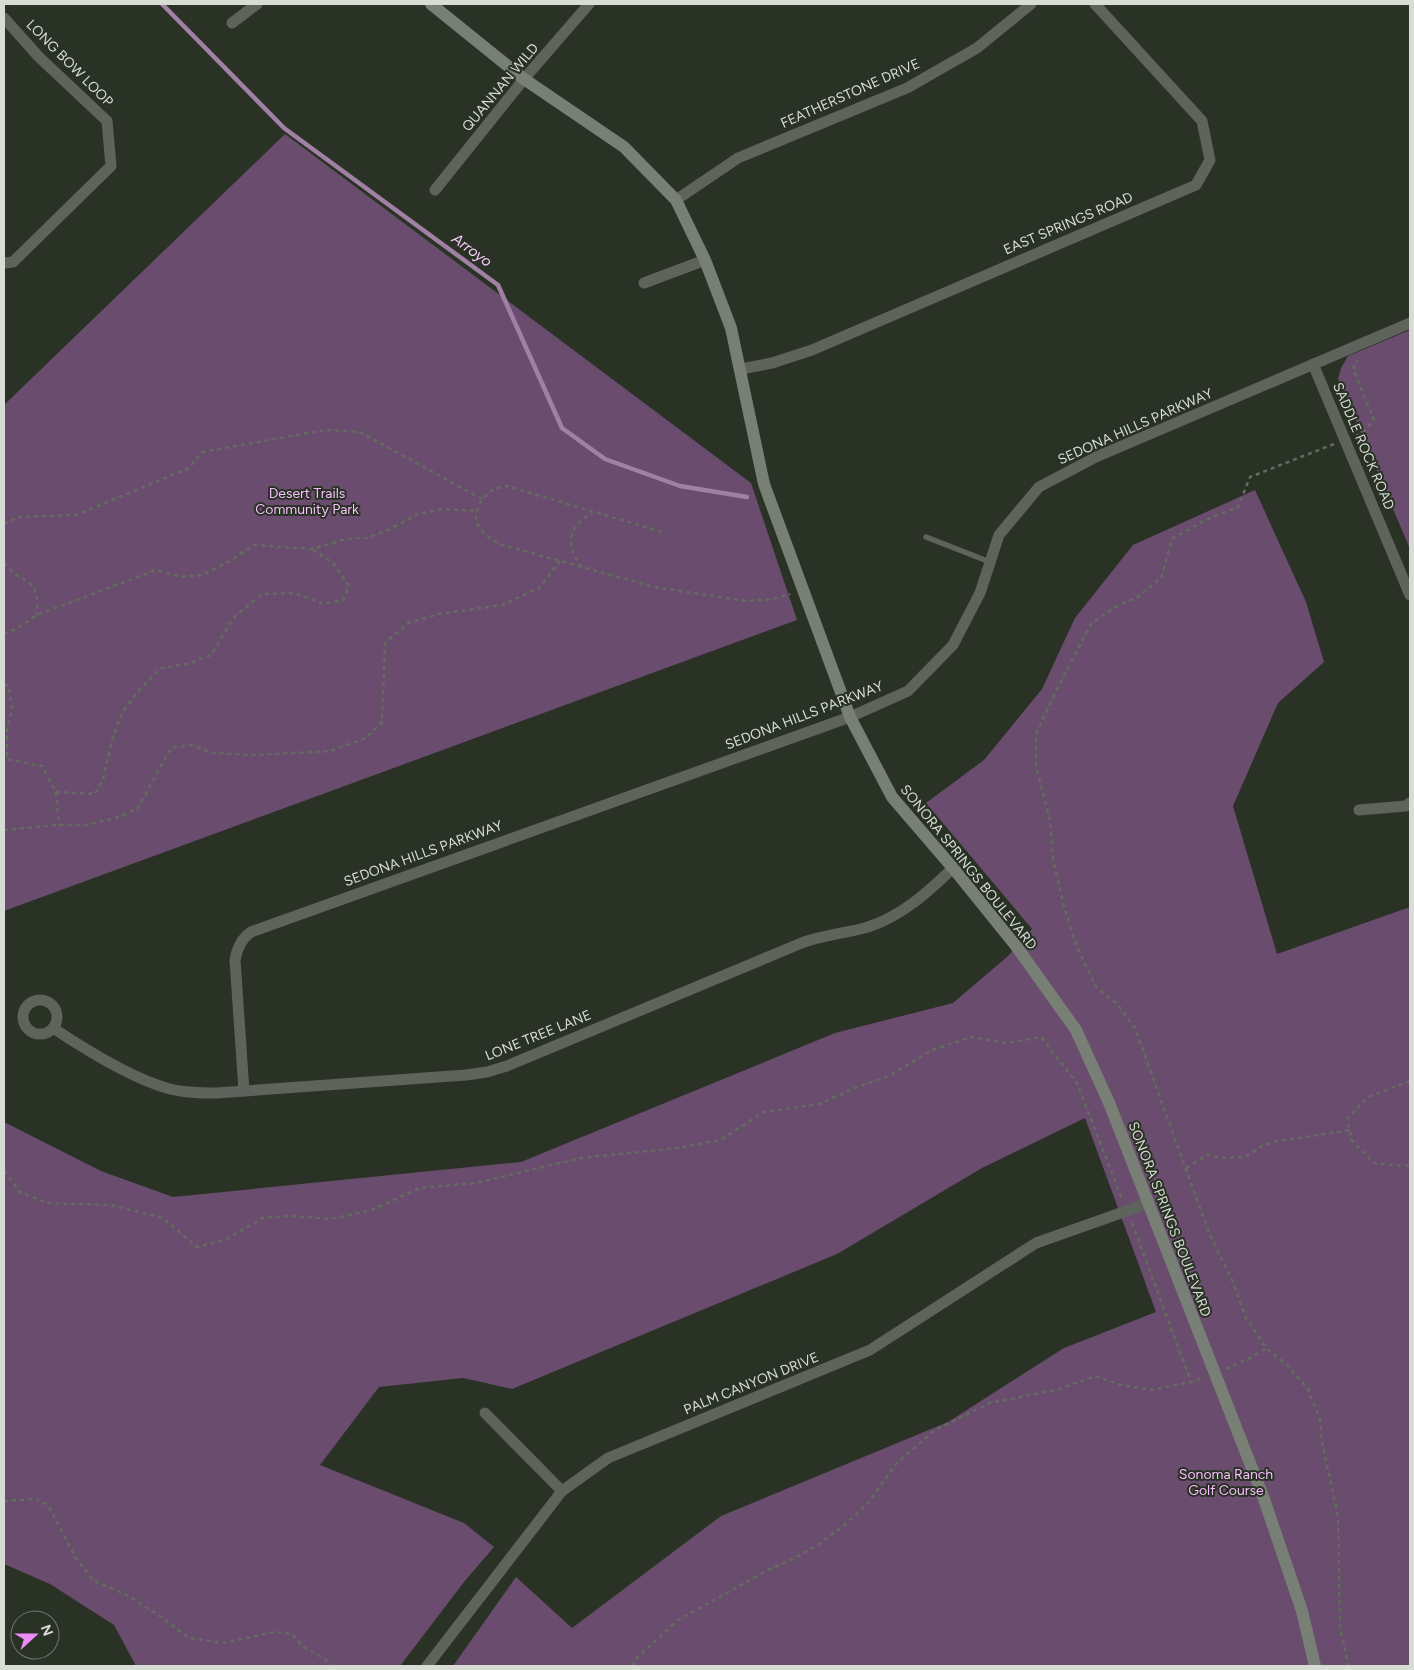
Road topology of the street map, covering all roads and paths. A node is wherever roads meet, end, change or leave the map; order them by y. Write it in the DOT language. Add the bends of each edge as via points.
graph roads {
  1 [pos="257,4"];
  2 [pos="431,4"];
  3 [pos="589,4"];
  4 [pos="1031,4"];
  5 [pos="1096,4"];
  6 [pos="4,18"];
  7 [pos="232,23"];
  8 [pos="524,79"];
  9 [pos="435,190"];
  10 [pos="676,200"];
  11 [pos="705,260"];
  12 [pos="4,263"];
  13 [pos="644,283"];
  14 [pos="1410,323"];
  15 [pos="1359,356"];
  16 [pos="1313,364"];
  17 [pos="741,369"];
  18 [pos="1345,440"];
  19 [pos="482,499"];
  20 [pos="477,511"];
  21 [pos="595,512"];
  22 [pos="4,524"];
  23 [pos="662,532"];
  24 [pos="926,537"];
  25 [pos="312,549"];
  26 [pos="560,561"];
  27 [pos="990,562"];
  28 [pos="4,563"];
  29 [pos="582,567"];
  30 [pos="803,590"];
  31 [pos="1410,595"];
  32 [pos="36,614"];
  33 [pos="4,634"];
  34 [pos="4,685"];
  35 [pos="850,716"];
  36 [pos="5,760"];
  37 [pos="56,792"];
  38 [pos="1410,803"];
  39 [pos="1359,810"];
  40 [pos="59,825"];
  41 [pos="4,830"];
  42 [pos="954,868"];
  43 [pos="53,1028"];
  44 [pos="1410,1081"];
  45 [pos="244,1091"];
  46 [pos="1350,1130"];
  47 [pos="1410,1165"];
  48 [pos="1186,1168"];
  49 [pos="4,1171"];
  50 [pos="1148,1203"];
  51 [pos="1126,1211"];
  52 [pos="1266,1348"];
  53 [pos="1214,1374"];
  54 [pos="1191,1382"];
  55 [pos="485,1413"];
  56 [pos="562,1491"];
  57 [pos="4,1501"];
  58 [pos="332,1666"];
  59 [pos="427,1666"];
  60 [pos="632,1666"];
  61 [pos="1315,1666"];
  62 [pos="1348,1666"];
  1 -- 7 [label="street"];
  2 -- 8 [label="street, SONORA SPRINGS BOULEVARD"];
  3 -- 8 [label="street, QUANNAN WILD"];
  4 -- 10 [label="street, FEATHERSTONE DRIVE" via="977,48 907,88 738,158"];
  5 -- 17 [label="street, EAST SPRINGS ROAD" via="1202,121 1210,160 1196,185 812,350"];
  6 -- 12 [label="street, LONG BOW LOOP" via="39,57 107,121 111,166 13,262"];
  8 -- 9 [label="street, QUANNAN WILD"];
  8 -- 10 [label="street, SONORA SPRINGS BOULEVARD" via="624,147"];
  10 -- 11 [label="street, SONORA SPRINGS BOULEVARD"];
  11 -- 13 [label="street"];
  11 -- 17 [label="street, SONORA SPRINGS BOULEVARD" via="732,328"];
  14 -- 16 [label="street, SEDONA HILLS PARKWAY"];
  15 -- 18 [label="path" via="1353,369 1374,420 1363,433"];
  16 -- 18 [label="street, SADDLE ROCK ROAD"];
  16 -- 27 [label="street, SEDONA HILLS PARKWAY" via="1096,457 1039,487 999,535"];
  17 -- 30 [label="street, SONORA SPRINGS BOULEVARD" via="764,484"];
  18 -- 31 [label="street, SADDLE ROCK ROAD"];
  18 -- 48 [label="path" via="1250,477 1238,507 1205,520 1172,539 1161,578 1140,596 1112,609 1091,624 1036,734 1036,766 1050,820 1053,860 1076,947 1096,987 1117,1004 1135,1028"];
  19 -- 20 [label="path"];
  19 -- 21 [label="path" via="493,489 507,486"];
  19 -- 22 [label="path" via="360,432 326,430 202,452 189,468 76,516 19,517"];
  20 -- 25 [label="path" via="443,509 418,514 367,538 346,539"];
  20 -- 26 [label="path" via="478,525 499,544"];
  21 -- 23 [label="path"];
  21 -- 29 [label="path" via="584,517 571,538 572,552"];
  24 -- 27 [label="lane"];
  25 -- 32 [label="path" via="254,545 202,575 181,577 156,570"];
  25 -- 37 [label="path" via="334,564 348,586 343,600 324,604 294,593 262,594 233,618 211,655 188,664 161,668 139,690 122,713 103,779 95,794"];
  26 -- 29 [label="path"];
  26 -- 40 [label="path" via="539,588 502,605 439,614 408,624 385,644 382,722 366,738 331,751 255,754 213,753 192,745 171,748 138,808 119,817 87,825"];
  27 -- 35 [label="street, SEDONA HILLS PARKWAY" via="980,593 953,645 908,691"];
  28 -- 32 [label="path" via="33,584 38,596"];
  29 -- 30 [label="path" via="654,587 746,600 772,599"];
  30 -- 35 [label="street, SONORA SPRINGS BOULEVARD"];
  32 -- 33 [label="path"];
  34 -- 36 [label="path" via="10,686 12,709"];
  35 -- 42 [label="street, SONORA SPRINGS BOULEVARD" via="892,797"];
  35 -- 45 [label="street, SEDONA HILLS PARKWAY" via="251,932 238,946 235,960"];
  36 -- 37 [label="path" via="42,766"];
  37 -- 40 [label="path"];
  38 -- 39 [label="street"];
  40 -- 41 [label="path"];
  42 -- 45 [label="street, LONE TREE LANE" via="917,900 883,921 793,946 498,1069 466,1075"];
  42 -- 50 [label="street, SONORA SPRINGS BOULEVARD" via="1016,946 1076,1030 1110,1105"];
  43 -- 45 [label="street, LONE TREE LANE" via="116,1066 155,1084 201,1093"];
  44 -- 46 [label="path" via="1368,1097 1347,1119"];
  46 -- 47 [label="path" via="1352,1141 1374,1163"];
  46 -- 48 [label="path" via="1273,1142 1245,1156 1222,1158 1207,1155"];
  48 -- 52 [label="path" via="1210,1235 1246,1318"];
  49 -- 51 [label="path" via="20,1192 47,1204 110,1205 163,1218 197,1247 225,1240 263,1218 331,1219 372,1210 420,1188 476,1183 581,1158 720,1140 764,1112 819,1104 891,1075 932,1050 972,1037 1007,1042 1041,1037 1078,1083"];
  50 -- 51 [label="street, PALM CANYON DRIVE"];
  50 -- 53 [label="street, SONORA SPRINGS BOULEVARD"];
  51 -- 54 [label="path"];
  51 -- 56 [label="street, PALM CANYON DRIVE" via="1036,1243 870,1350 608,1458"];
  52 -- 53 [label="path" via="1252,1358"];
  52 -- 62 [label="path" via="1308,1389 1320,1419 1338,1516 1340,1626"];
  53 -- 54 [label="path"];
  53 -- 61 [label="street, SONORA SPRINGS BOULEVARD" via="1264,1499 1302,1610"];
  54 -- 60 [label="path" via="1151,1390 1095,1376 1056,1390 990,1403 936,1430 895,1465 869,1502 847,1523 818,1545 678,1620"];
  55 -- 56 [label="street"];
  56 -- 59 [label="street, PALM CANYON DRIVE"];
  57 -- 58 [label="path" via="36,1499 48,1506 75,1557 94,1581 125,1594 189,1638 224,1643 274,1632 292,1634 304,1647"];
}
